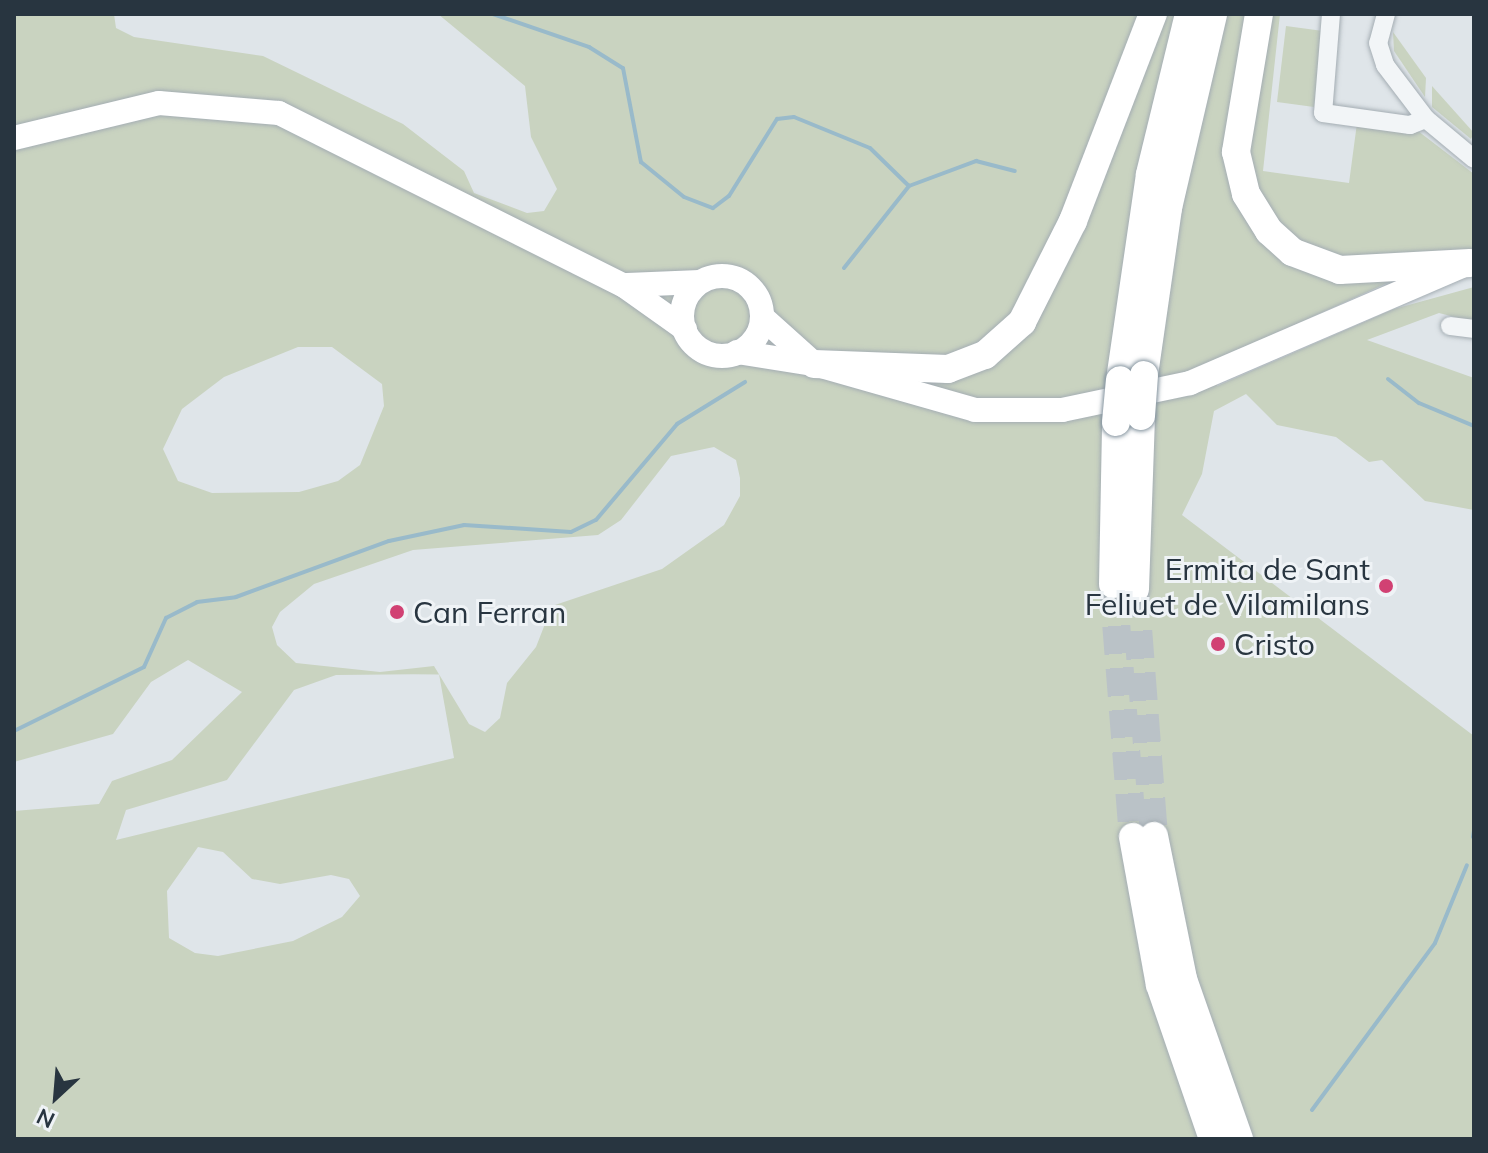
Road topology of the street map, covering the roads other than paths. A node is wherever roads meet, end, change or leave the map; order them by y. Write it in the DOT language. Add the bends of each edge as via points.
graph roads {
  1 [pos="1153,14"];
  2 [pos="1189,14"];
  3 [pos="1213,14"];
  4 [pos="1259,14"];
  5 [pos="1331,14"];
  6 [pos="1386,14"];
  7 [pos="1426,119"];
  8 [pos="14,138"];
  9 [pos="1474,159"];
  10 [pos="1473,267"];
  11 [pos="700,282"];
  12 [pos="623,285"];
  13 [pos="762,317"];
  14 [pos="1450,326"];
  15 [pos="685,329"];
  16 [pos="1474,329"];
  17 [pos="737,352"];
  18 [pos="814,364"];
  19 [pos="1132,378"];
  20 [pos="1124,587"];
  21 [pos="1213,1139"];
  22 [pos="1239,1139"];
  1 -- 18 [label="highway" via="1073,221 1022,322 985,355 948,369"];
  2 -- 19 [label="highway" via="1147,188"];
  3 -- 19 [label="highway"];
  4 -- 10 [label="highway" via="1236,152 1246,194 1269,231 1292,252 1340,270"];
  5 -- 7 [label="street" via="1323,113 1410,125"];
  6 -- 7 [label="street" via="1378,35 1382,58"];
  7 -- 9 [label="street"];
  8 -- 12 [label="main road" via="159,103 279,113"];
  10 -- 18 [label="main road" via="1190,383 1103,405 975,410"];
  11 -- 12 [label="main road" via="667,289"];
  11 -- 13 [label="main road" via="739,280 756,294"];
  11 -- 15 [label="main road" via="683,306"];
  12 -- 15 [label="main road"];
  13 -- 17 [label="main road" via="754,339"];
  13 -- 18 [label="main road"];
  14 -- 16 [label="street"];
  15 -- 17 [label="main road" via="704,351"];
  17 -- 18 [label="main road"];
  19 -- 20 [label="highway, bridge"];
  21 -- 22 [label="highway" via="1160,985 1143,837 1183,979"];
}
